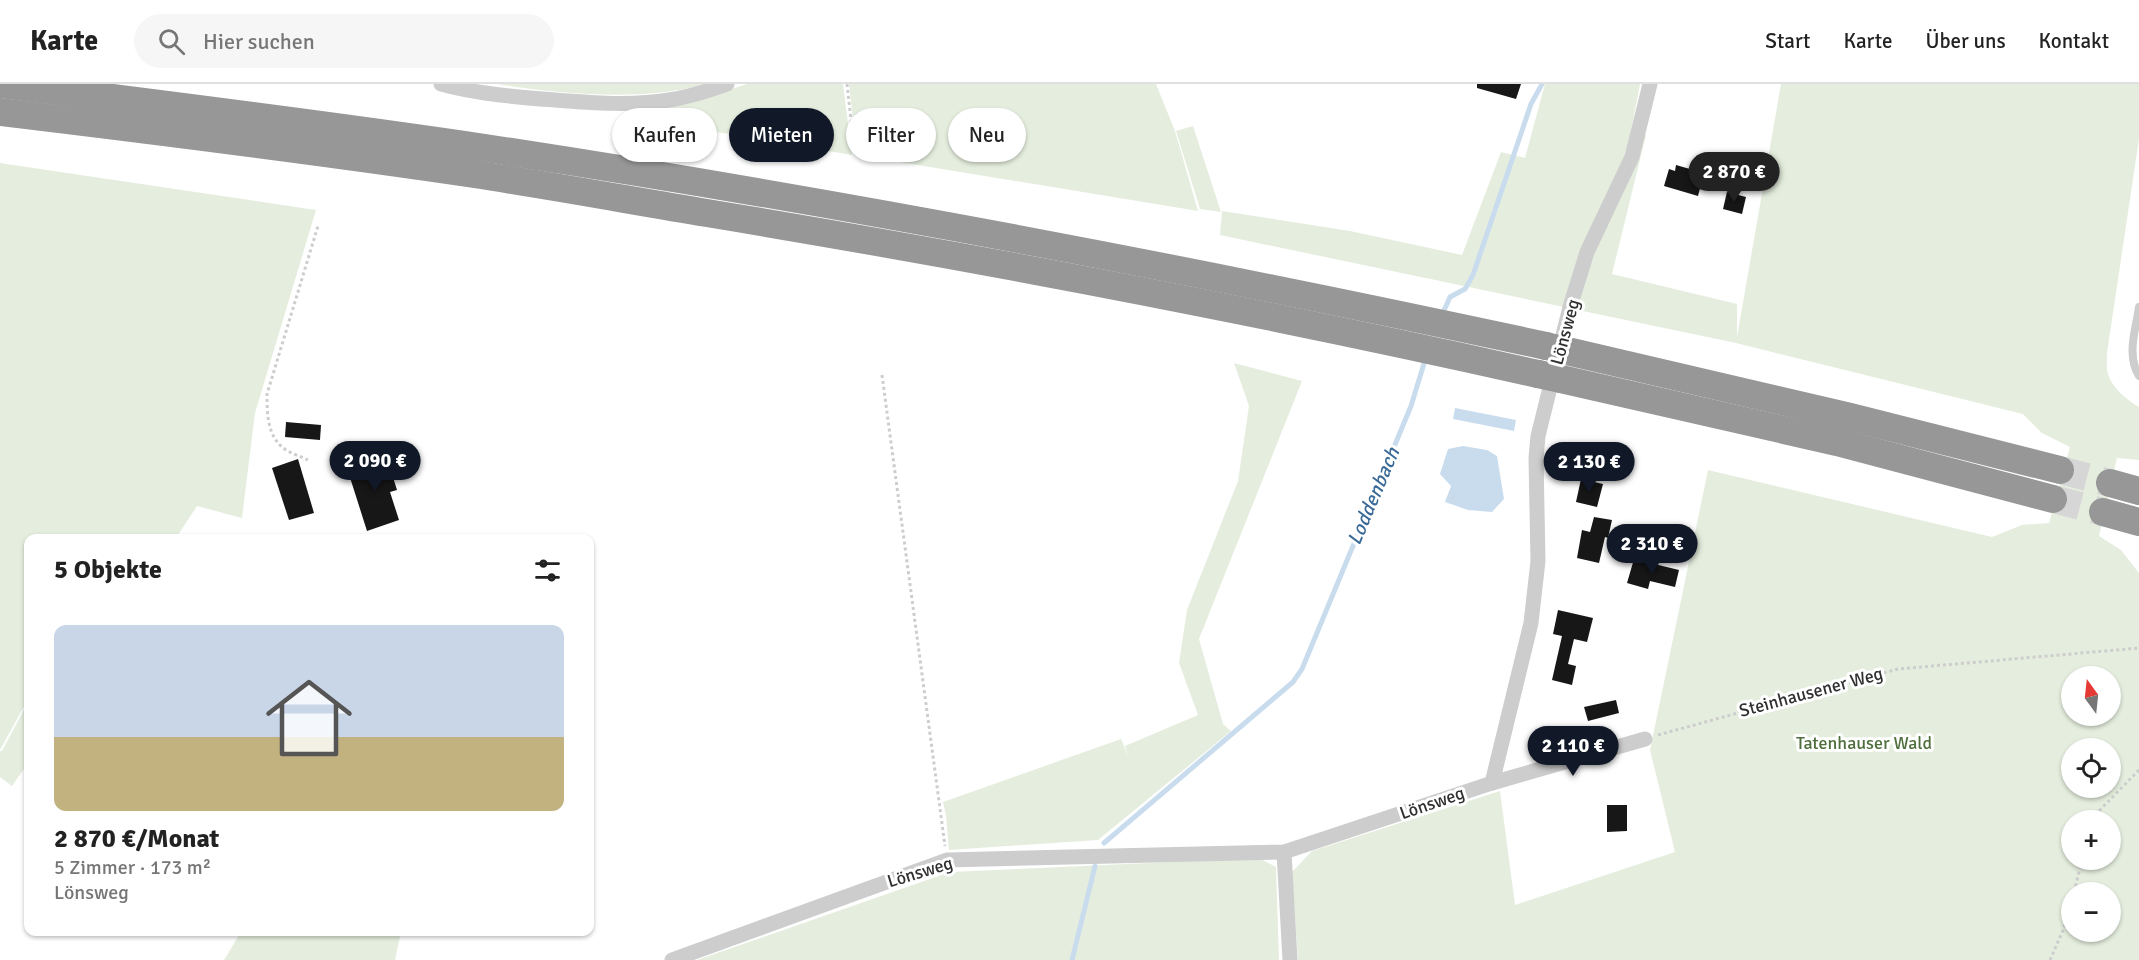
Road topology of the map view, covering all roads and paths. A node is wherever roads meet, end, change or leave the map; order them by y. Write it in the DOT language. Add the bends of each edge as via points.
graph roads {
  1 [pos="1,84"];
  2 [pos="441,84"];
  3 [pos="727,84"];
  4 [pos="847,84"];
  5 [pos="1650,84"];
  6 [pos="850,108"];
  7 [pos="0,111"];
  8 [pos="318,226"];
  9 [pos="2139,307"];
  10 [pos="1410,331"];
  11 [pos="882,375"];
  12 [pos="2139,376"];
  13 [pos="308,460"];
  14 [pos="2060,470"];
  15 [pos="2110,483"];
  16 [pos="2139,491"];
  17 [pos="2053,499"];
  18 [pos="2103,512"];
  19 [pos="2139,522"];
  20 [pos="2139,648"];
  21 [pos="1645,739"];
  22 [pos="2139,770"];
  23 [pos="1492,783"];
  24 [pos="2100,810"];
  25 [pos="1284,852"];
  26 [pos="947,860"];
  27 [pos="2061,935"];
  28 [pos="672,960"];
  29 [pos="1290,960"];
  30 [pos="2050,960"];
  1 -- 10 [label="highway" via="488,148 932,222 1171,267"];
  2 -- 3 [label="street" via="528,98 605,104 668,100"];
  4 -- 6 [label="path"];
  5 -- 23 [label="street, Lönsweg" via="1632,157 1584,263 1570,307 1538,436 1538,561 1531,623"];
  7 -- 10 [label="highway" via="548,186 926,249 1163,294"];
  8 -- 13 [label="path" via="267,394 271,433 282,447"];
  9 -- 12 [label="lane" via="2132,356"];
  10 -- 14 [label="highway" via="1458,327 1850,417"];
  10 -- 17 [label="highway" via="1449,354 1837,442"];
  11 -- 26 [label="path"];
  15 -- 16 [label="highway"];
  18 -- 19 [label="highway"];
  20 -- 21 [label="path, Steinhausener Weg" via="1898,669"];
  21 -- 23 [label="street"];
  22 -- 24 [label="path"];
  23 -- 25 [label="street, Lönsweg"];
  25 -- 26 [label="street, Lönsweg"];
  25 -- 29 [label="street"];
  26 -- 28 [label="street, Lönsweg"];
  27 -- 30 [label="path"];
}
